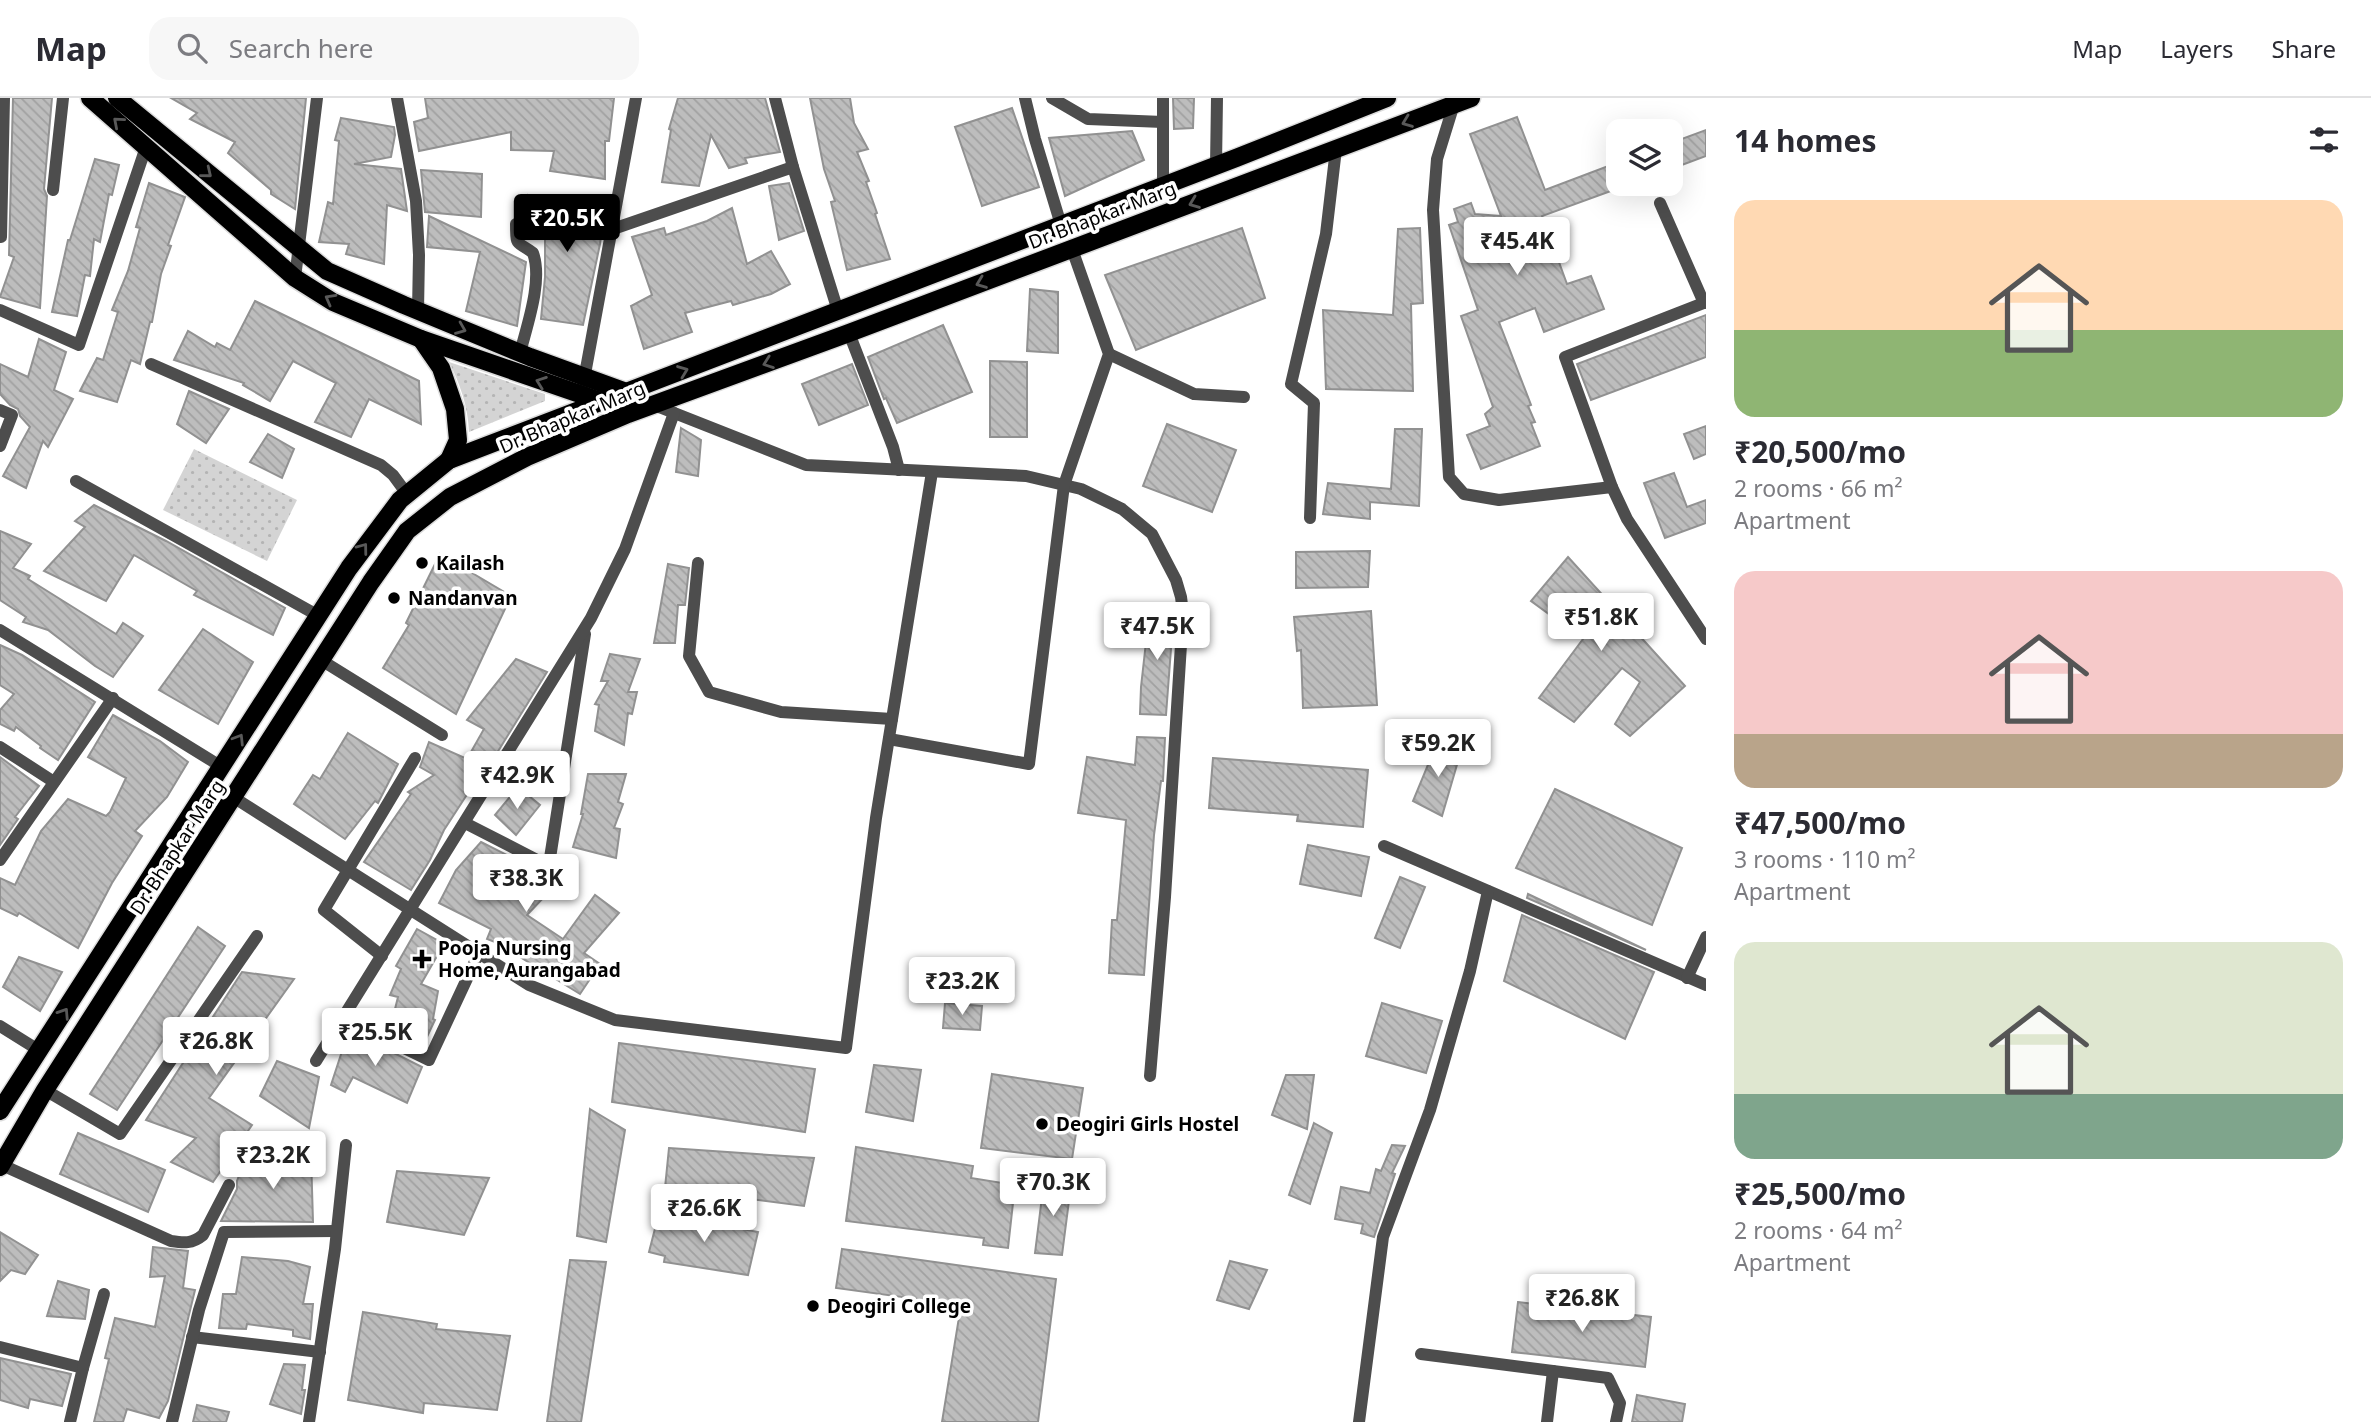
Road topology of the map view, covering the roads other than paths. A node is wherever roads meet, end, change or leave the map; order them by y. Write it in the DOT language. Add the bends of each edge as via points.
graph roads {
  1 [pos="4,98"];
  2 [pos="63,98"];
  3 [pos="90,98"];
  4 [pos="117,98"];
  5 [pos="317,98"];
  6 [pos="397,98"];
  7 [pos="636,98"];
  8 [pos="775,98"];
  9 [pos="1025,98"];
  10 [pos="1052,98"];
  11 [pos="1163,98"];
  12 [pos="1217,98"];
  13 [pos="1387,98"];
  14 [pos="1462,101"];
  15 [pos="1163,122"];
  16 [pos="146,147"];
  17 [pos="1336,149"];
  18 [pos="1216,166"];
  19 [pos="793,167"];
  20 [pos="1163,186"];
  21 [pos="53,190"];
  22 [pos="1660,204"];
  23 [pos="516,224"];
  24 [pos="1060,225"];
  25 [pos="613,229"];
  26 [pos="1,237"];
  27 [pos="299,248"];
  28 [pos="1072,249"];
  29 [pos="295,278"];
  30 [pos="1705,302"];
  31 [pos="0,310"];
  32 [pos="418,311"];
  33 [pos="838,311"];
  34 [pos="849,333"];
  35 [pos="421,339"];
  36 [pos="520,353"];
  37 [pos="1109,354"];
  38 [pos="151,364"];
  39 [pos="586,378"];
  40 [pos="627,393"];
  41 [pos="580,396"];
  42 [pos="1244,397"];
  43 [pos="602,401"];
  44 [pos="654,405"];
  45 [pos="0,410"];
  46 [pos="674,413"];
  47 [pos="628,414"];
  48 [pos="0,446"];
  49 [pos="449,460"];
  50 [pos="898,470"];
  51 [pos="932,471"];
  52 [pos="76,481"];
  53 [pos="1064,485"];
  54 [pos="1612,486"];
  55 [pos="407,494"];
  56 [pos="1310,517"];
  57 [pos="698,564"];
  58 [pos="317,615"];
  59 [pos="586,626"];
  60 [pos="0,630"];
  61 [pos="1706,639"];
  62 [pos="321,660"];
  63 [pos="113,698"];
  64 [pos="264,699"];
  65 [pos="287,713"];
  66 [pos="892,719"];
  67 [pos="442,735"];
  68 [pos="889,739"];
  69 [pos="0,747"];
  70 [pos="415,758"];
  71 [pos="222,767"];
  72 [pos="54,782"];
  73 [pos="233,797"];
  74 [pos="465,823"];
  75 [pos="1384,846"];
  76 [pos="0,860"];
  77 [pos="347,870"];
  78 [pos="1488,891"];
  79 [pos="411,910"];
  80 [pos="257,936"];
  81 [pos="1706,937"];
  82 [pos="479,953"];
  83 [pos="382,956"];
  84 [pos="1687,978"];
  85 [pos="1706,985"];
  86 [pos="343,1017"];
  87 [pos="0,1026"];
  88 [pos="40,1051"];
  89 [pos="316,1061"];
  90 [pos="1150,1076"];
  91 [pos="45,1090"];
  92 [pos="0,1111"];
  93 [pos="346,1145"];
  94 [pos="1,1166"];
  95 [pos="229,1185"];
  96 [pos="336,1231"];
  97 [pos="104,1294"];
  98 [pos="192,1337"];
  99 [pos="0,1347"];
  100 [pos="320,1352"];
  101 [pos="1421,1354"];
  102 [pos="83,1368"];
  103 [pos="1553,1371"];
  104 [pos="71,1422"];
  105 [pos="172,1422"];
  106 [pos="309,1422"];
  107 [pos="1359,1422"];
  108 [pos="1546,1422"];
  109 [pos="1616,1422"];
  1 -- 26 [label="street"];
  2 -- 21 [label="street"];
  16 -- 3 [label="main road, one-way"];
  4 -- 27 [label="main road, one-way"];
  5 -- 27 [label="street"];
  6 -- 32 [label="street" via="416,201"];
  7 -- 25 [label="street"];
  8 -- 19 [label="street"];
  9 -- 24 [label="street"];
  10 -- 15 [label="street" via="1088,119"];
  11 -- 15 [label="street"];
  12 -- 18 [label="street"];
  13 -- 18 [label="main road, Dr. Bhapkar Marg"];
  14 -- 17 [label="main road, Dr. Bhapkar Marg, one-way"];
  14 -- 54 [label="street" via="1437,159 1433,210 1449,477 1464,494 1499,500"];
  15 -- 20 [label="street"];
  16 -- 29 [label="main road"];
  16 -- 31 [label="street" via="79,345"];
  17 -- 28 [label="main road, Dr. Bhapkar Marg, one-way"];
  17 -- 56 [label="street" via="1326,234 1291,384 1314,403"];
  18 -- 20 [label="main road, Dr. Bhapkar Marg"];
  19 -- 25 [label="street"];
  19 -- 33 [label="street"];
  20 -- 24 [label="main road, Dr. Bhapkar Marg"];
  22 -- 30 [label="street"];
  23 -- 36 [label="street" via="516,240 533,253 536,269"];
  24 -- 33 [label="main road, Dr. Bhapkar Marg"];
  25 -- 39 [label="street"];
  27 -- 29 [label="street"];
  27 -- 32 [label="main road" via="327,271"];
  28 -- 34 [label="main road, Dr. Bhapkar Marg, one-way"];
  28 -- 37 [label="street"];
  35 -- 29 [label="main road, one-way" via="333,302"];
  30 -- 54 [label="street" via="1565,357"];
  32 -- 36 [label="main road, one-way"];
  40 -- 33 [label="main road, Dr. Bhapkar Marg, one-way"];
  34 -- 44 [label="main road, Dr. Bhapkar Marg, one-way"];
  34 -- 50 [label="street"];
  41 -- 35 [label="main road, one-way"];
  35 -- 49 [label="main road" via="441,368 455,409 458,440"];
  36 -- 39 [label="main road"];
  37 -- 42 [label="street" via="1194,394"];
  37 -- 53 [label="street"];
  38 -- 55 [label="street" via="381,465"];
  39 -- 40 [label="main road"];
  39 -- 41 [label="street"];
  40 -- 43 [label="main road, Dr. Bhapkar Marg"];
  40 -- 44 [label="main road"];
  41 -- 43 [label="main road"];
  43 -- 47 [label="main road"];
  43 -- 49 [label="main road, Dr. Bhapkar Marg"];
  44 -- 46 [label="street"];
  44 -- 47 [label="main road, Dr. Bhapkar Marg"];
  45 -- 48 [label="street" via="12,415"];
  46 -- 50 [label="street" via="806,465"];
  46 -- 59 [label="street" via="625,548"];
  47 -- 62 [label="main road, Dr. Bhapkar Marg" via="527,457 450,497 407,531"];
  49 -- 55 [label="main road, Dr. Bhapkar Marg"];
  50 -- 51 [label="street"];
  51 -- 53 [label="street" via="1026,476"];
  51 -- 66 [label="street"];
  52 -- 58 [label="street"];
  53 -- 68 [label="street" via="1029,764"];
  53 -- 90 [label="street" via="1122,509 1152,534 1181,597"];
  54 -- 61 [label="street" via="1627,519"];
  58 -- 55 [label="main road, Dr. Bhapkar Marg, one-way"];
  57 -- 66 [label="street" via="689,656 709,692 781,712"];
  58 -- 64 [label="main road, Dr. Bhapkar Marg"];
  59 -- 74 [label="street"];
  59 -- 74 [label="street" via="550,858 541,862"];
  60 -- 63 [label="street"];
  62 -- 65 [label="main road, Dr. Bhapkar Marg"];
  62 -- 67 [label="street"];
  63 -- 71 [label="street"];
  63 -- 72 [label="street"];
  64 -- 65 [label="main road"];
  71 -- 64 [label="main road, Dr. Bhapkar Marg, one-way"];
  65 -- 73 [label="main road, Dr. Bhapkar Marg"];
  66 -- 68 [label="street"];
  68 -- 82 [label="street" via="846,1048 615,1020 529,985"];
  69 -- 72 [label="street"];
  70 -- 77 [label="street"];
  88 -- 71 [label="main road, Dr. Bhapkar Marg, one-way"];
  72 -- 76 [label="street"];
  73 -- 77 [label="street"];
  73 -- 91 [label="main road, Dr. Bhapkar Marg"];
  74 -- 79 [label="street"];
  75 -- 78 [label="street"];
  77 -- 79 [label="street"];
  77 -- 83 [label="street" via="324,910"];
  78 -- 84 [label="street"];
  78 -- 107 [label="street" via="1430,1110 1383,1237"];
  79 -- 82 [label="street"];
  79 -- 83 [label="street"];
  80 -- 91 [label="street" via="120,1134"];
  81 -- 84 [label="street"];
  82 -- 86 [label="street" via="429,1060"];
  83 -- 86 [label="street"];
  84 -- 85 [label="street"];
  86 -- 89 [label="street"];
  87 -- 88 [label="street"];
  88 -- 92 [label="main road, Dr. Bhapkar Marg"];
  91 -- 94 [label="main road, Dr. Bhapkar Marg"];
  93 -- 96 [label="street"];
  94 -- 95 [label="street" via="184,1243 203,1235"];
  96 -- 98 [label="street" via="224,1233"];
  96 -- 100 [label="street"];
  97 -- 102 [label="street"];
  98 -- 100 [label="street"];
  98 -- 105 [label="street"];
  99 -- 102 [label="street"];
  100 -- 106 [label="street"];
  101 -- 103 [label="street"];
  102 -- 104 [label="street"];
  103 -- 108 [label="street"];
  103 -- 109 [label="street" via="1608,1378 1620,1403"];
}
